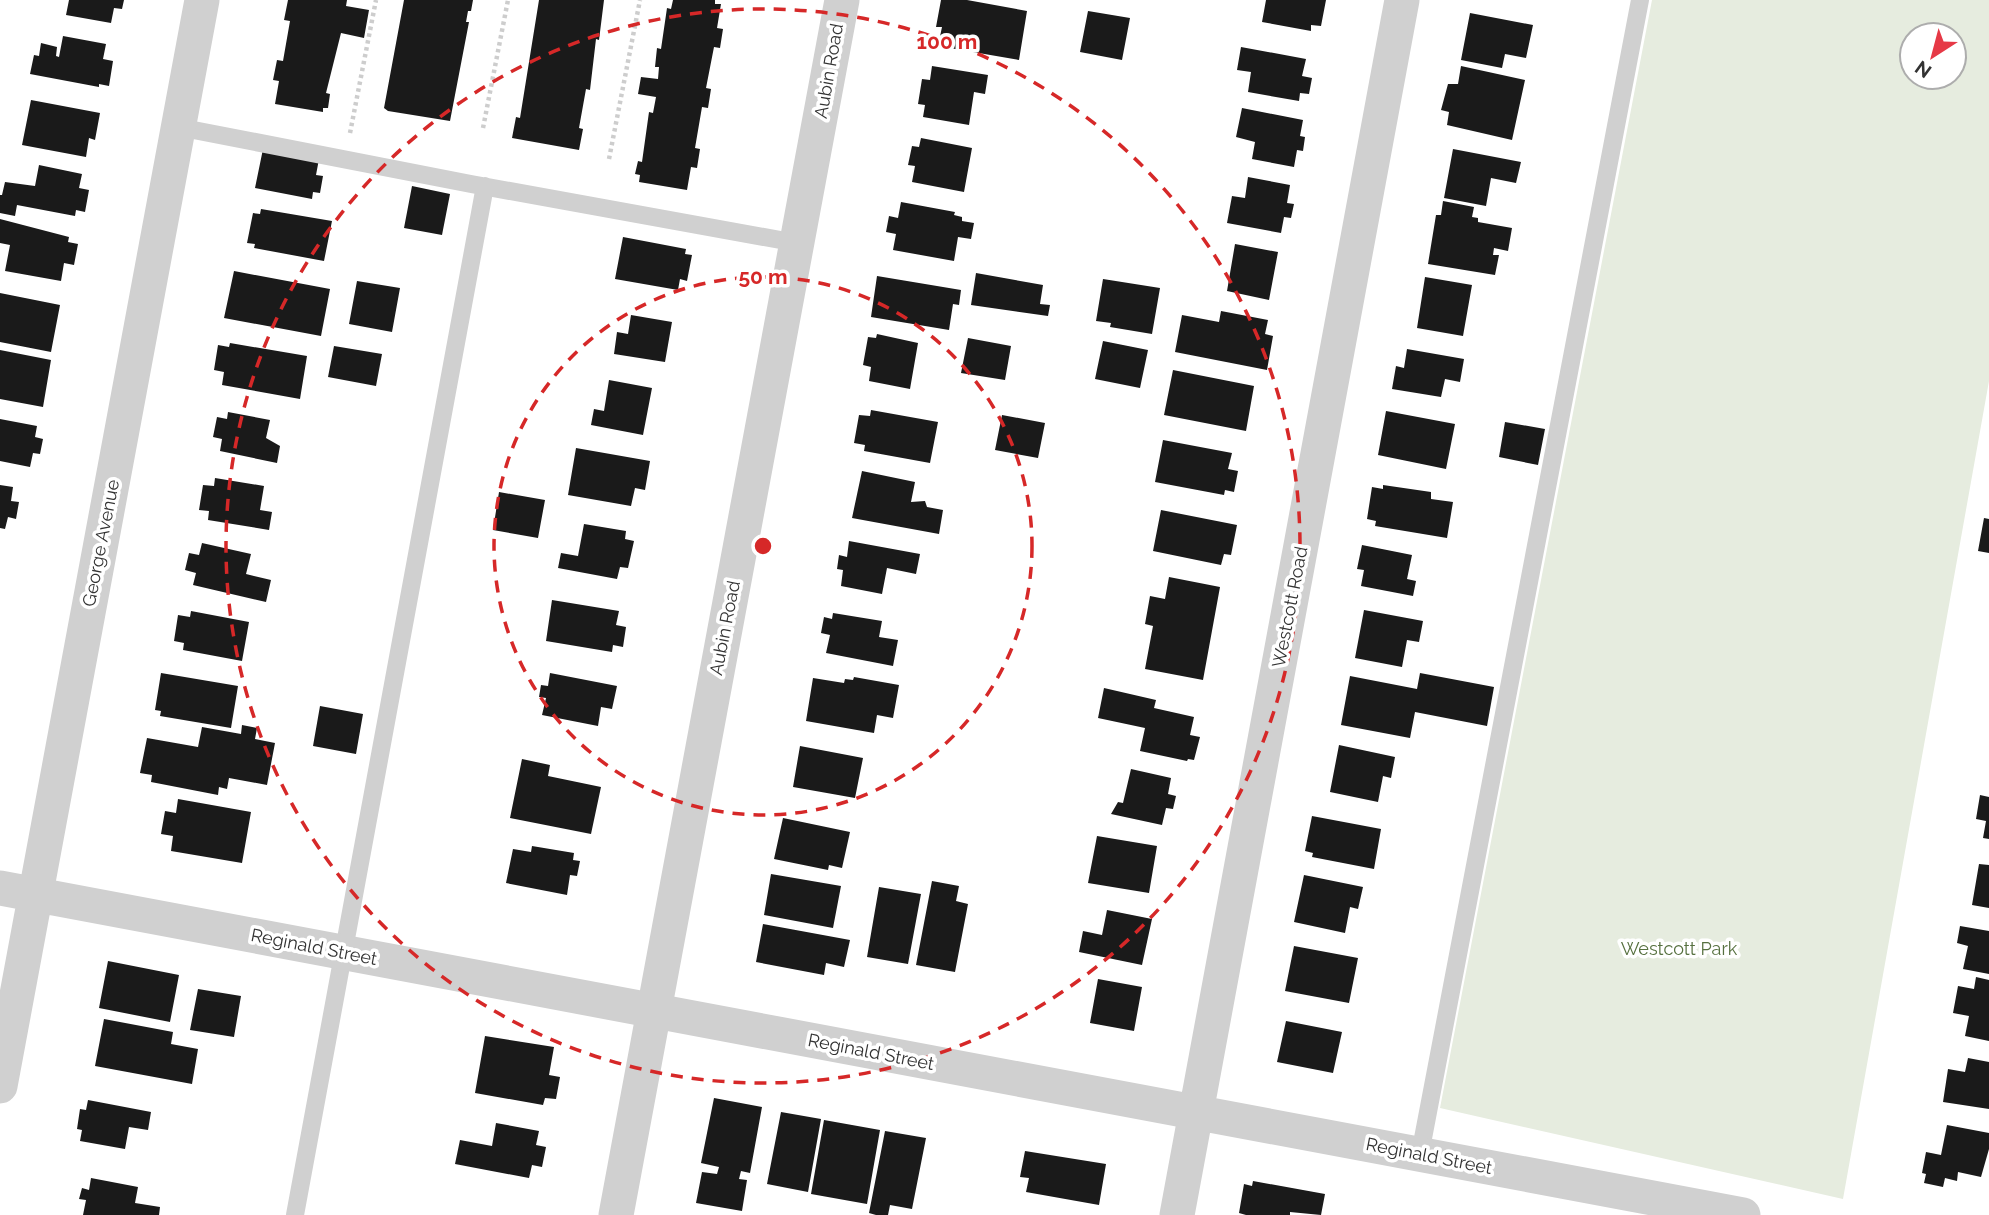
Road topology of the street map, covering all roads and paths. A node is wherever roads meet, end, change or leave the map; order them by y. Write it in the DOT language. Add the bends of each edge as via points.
graph roads {
  1 [pos="202,0"];
  2 [pos="376,0"];
  3 [pos="508,0"];
  4 [pos="640,0"];
  5 [pos="842,0"];
  6 [pos="1402,0"];
  7 [pos="1640,0"];
  8 [pos="178,127"];
  9 [pos="483,128"];
  10 [pos="349,140"];
  11 [pos="609,159"];
  12 [pos="485,186"];
  13 [pos="797,243"];
  14 [pos="0,888"];
  15 [pos="36,894"];
  16 [pos="344,953"];
  17 [pos="654,1011"];
  18 [pos="0,1086"];
  19 [pos="1196,1112"];
  20 [pos="1420,1154"];
  21 [pos="1631,1205"];
  22 [pos="295,1215"];
  23 [pos="616,1215"];
  24 [pos="1177,1215"];
  25 [pos="1743,1215"];
  1 -- 8 [label="street, George Avenue"];
  2 -- 10 [label="path"];
  3 -- 9 [label="path"];
  4 -- 11 [label="path"];
  5 -- 13 [label="street, Aubin Road"];
  6 -- 19 [label="street, Westcott Road"];
  7 -- 20 [label="lane"];
  8 -- 12 [label="lane"];
  8 -- 15 [label="street, George Avenue"];
  12 -- 13 [label="lane"];
  12 -- 16 [label="lane"];
  13 -- 17 [label="street, Aubin Road"];
  14 -- 15 [label="street, Reginald Street"];
  15 -- 16 [label="street, Reginald Street"];
  15 -- 18 [label="street, George Avenue"];
  16 -- 17 [label="street, Reginald Street"];
  16 -- 22 [label="lane"];
  17 -- 19 [label="street, Reginald Street"];
  17 -- 23 [label="street, Aubin Road"];
  19 -- 20 [label="street, Reginald Street"];
  19 -- 24 [label="street, Westcott Road"];
  20 -- 21 [label="street, Reginald Street"];
  21 -- 25 [label="street, Reginald Street"];
}
